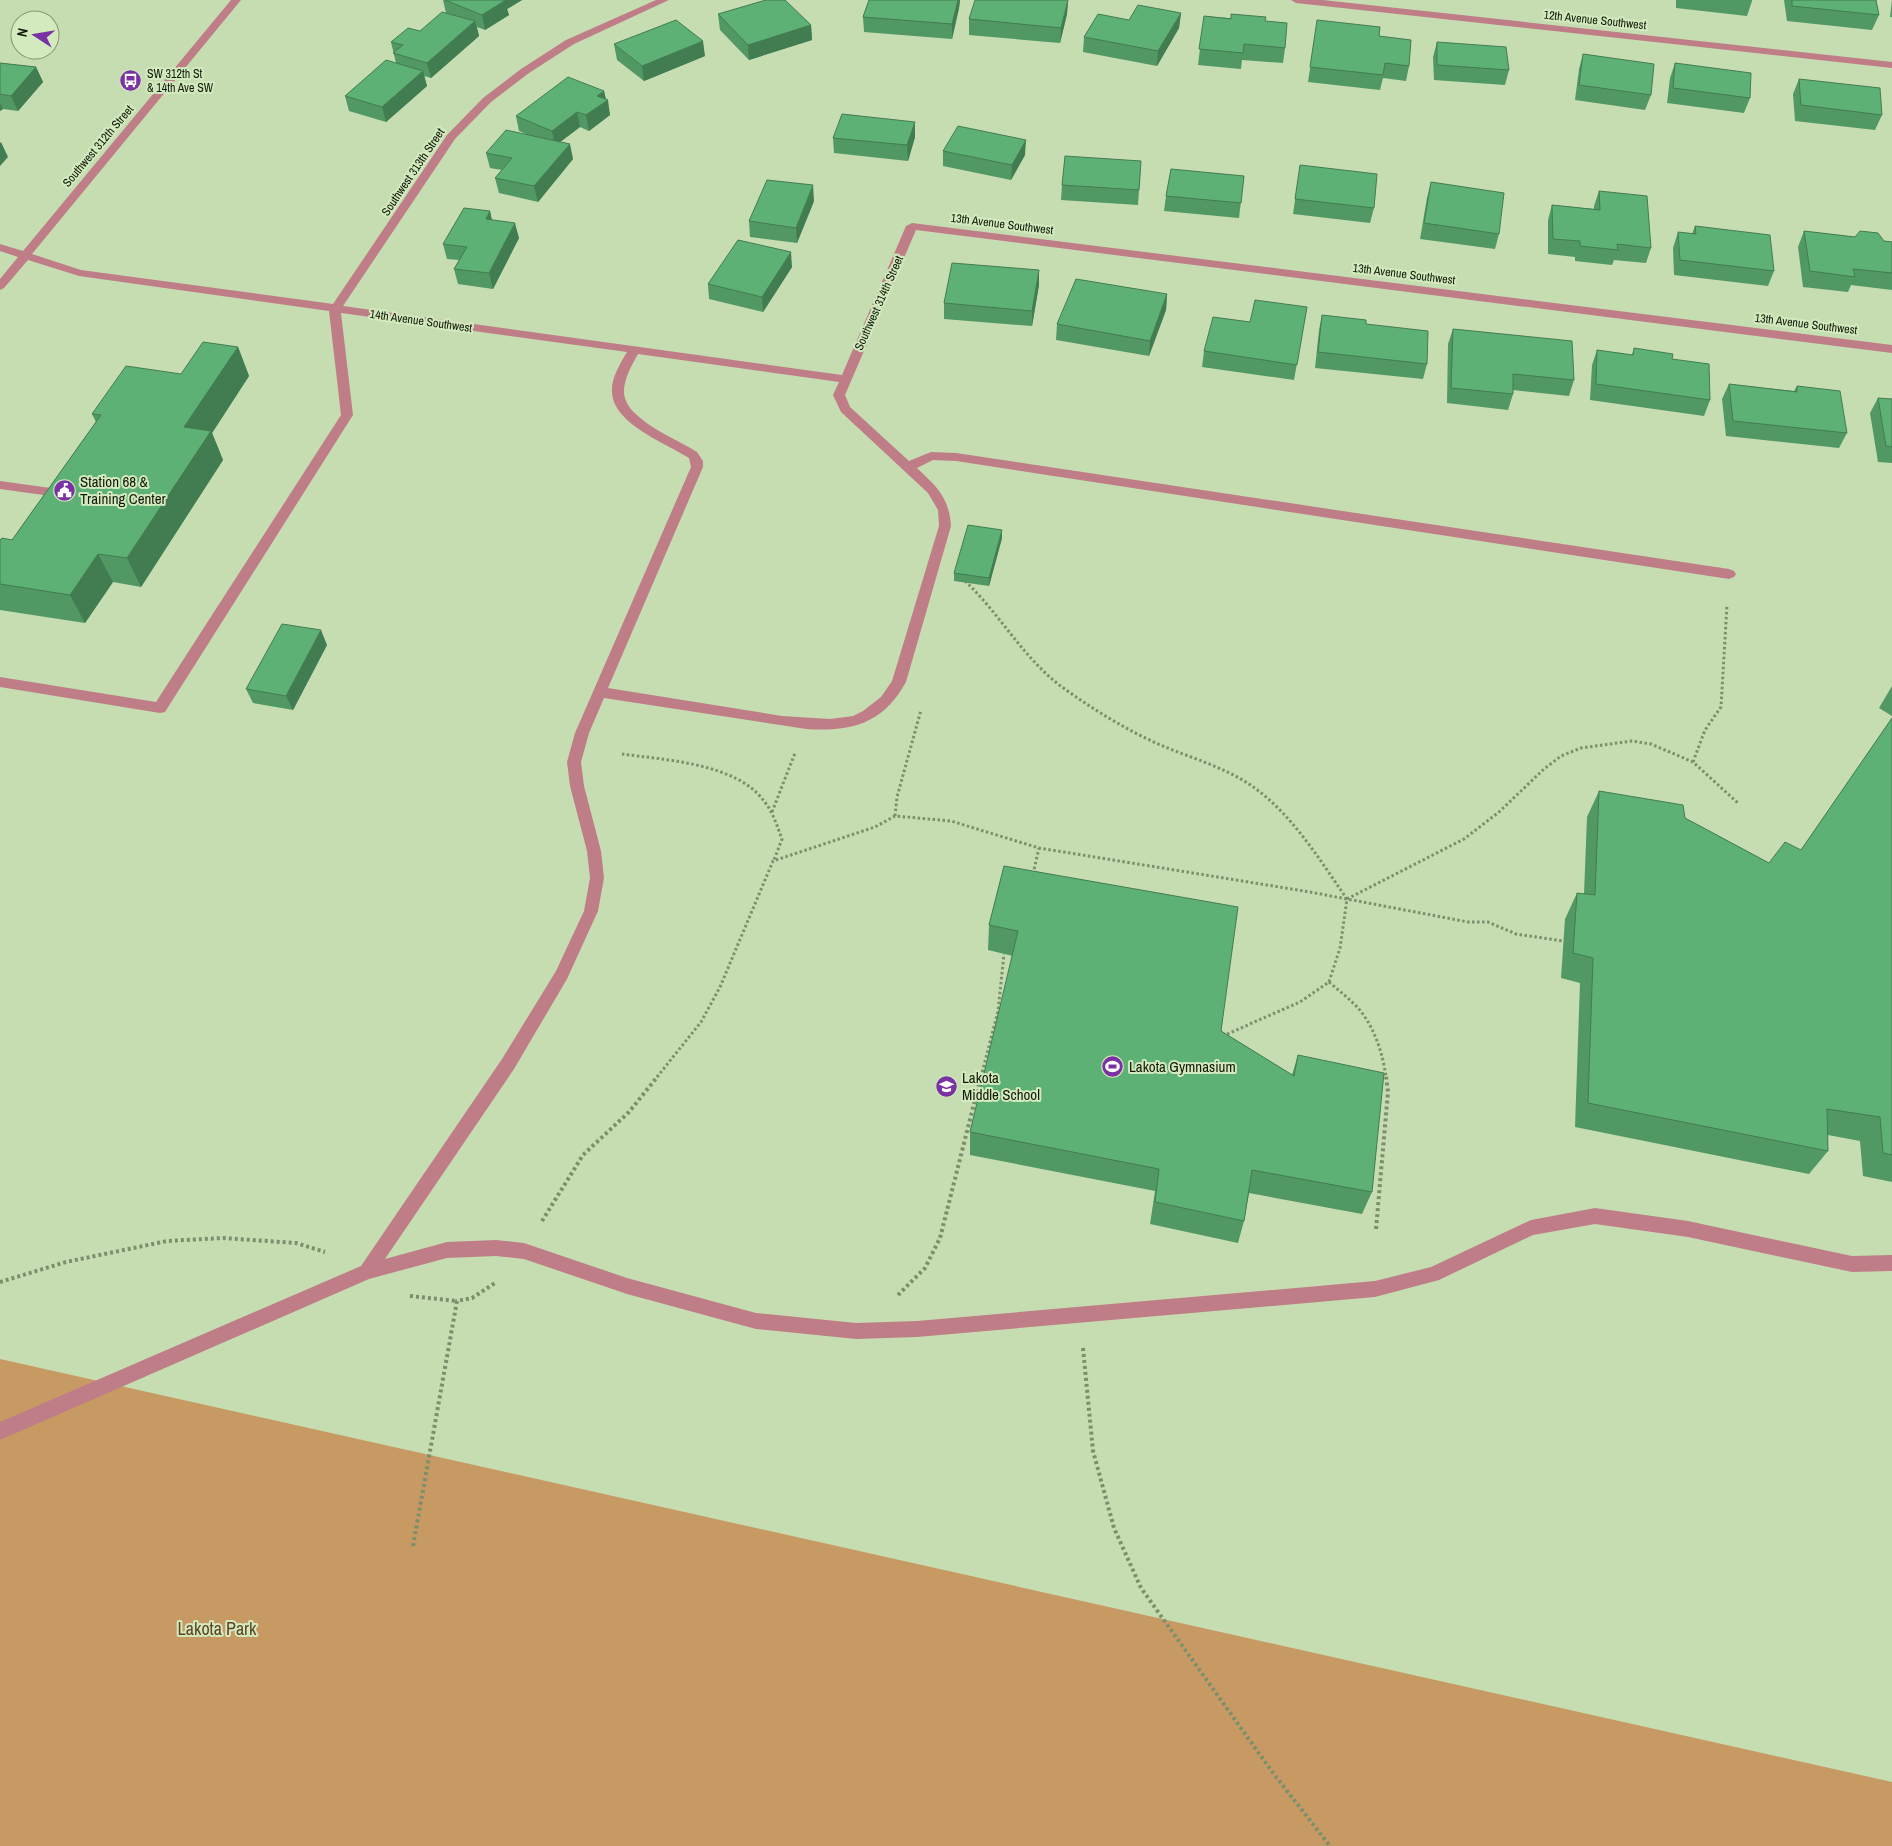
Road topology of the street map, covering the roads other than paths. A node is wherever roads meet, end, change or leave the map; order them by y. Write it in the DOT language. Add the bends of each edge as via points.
graph roads {
  1 [pos="236,0"];
  2 [pos="664,0"];
  3 [pos="1296,0"];
  4 [pos="1892,65"];
  5 [pos="912,226"];
  6 [pos="0,247"];
  7 [pos="26,257"];
  8 [pos="0,286"];
  9 [pos="335,310"];
  10 [pos="1892,349"];
  11 [pos="634,350"];
  12 [pos="846,379"];
  13 [pos="908,467"];
  14 [pos="0,485"];
  15 [pos="66,495"];
  16 [pos="1729,574"];
  17 [pos="0,682"];
  18 [pos="600,692"];
  19 [pos="1892,1263"];
  20 [pos="367,1272"];
  21 [pos="0,1431"];
  1 -- 7 [label="street, Southwest 312th Street"];
  2 -- 9 [label="street, Southwest 313th Street" via="570,42 487,100 451,137"];
  3 -- 4 [label="street, 12th Avenue Southwest"];
  5 -- 10 [label="street, 13th Avenue Southwest"];
  5 -- 12 [label="street, Southwest 314th Street"];
  6 -- 7 [label="street, 14th Avenue Southwest"];
  7 -- 8 [label="street, Southwest 312th Street"];
  7 -- 9 [label="street, 14th Avenue Southwest" via="79,273"];
  9 -- 11 [label="street, 14th Avenue Southwest"];
  9 -- 17 [label="street" via="347,415 160,708"];
  11 -- 12 [label="street, 14th Avenue Southwest"];
  11 -- 18 [label="street" via="622,374 619,402 634,419 693,455 698,468"];
  12 -- 13 [label="street, Southwest 314th Street" via="840,395 845,409"];
  13 -- 16 [label="street" via="931,456 956,457"];
  13 -- 18 [label="street, Southwest 314th Street" via="933,490 944,510 945,526 899,682 888,699 873,712 854,720 827,725"];
  14 -- 15 [label="street"];
  18 -- 20 [label="street" via="582,733 574,762 598,878 591,911 562,974 508,1064"];
  19 -- 20 [label="street" via="1852,1264 1688,1229 1595,1216 1531,1228 1433,1274 1375,1289 856,1331 756,1321 627,1286 524,1251 496,1248 446,1250"];
  20 -- 21 [label="street"];
}
